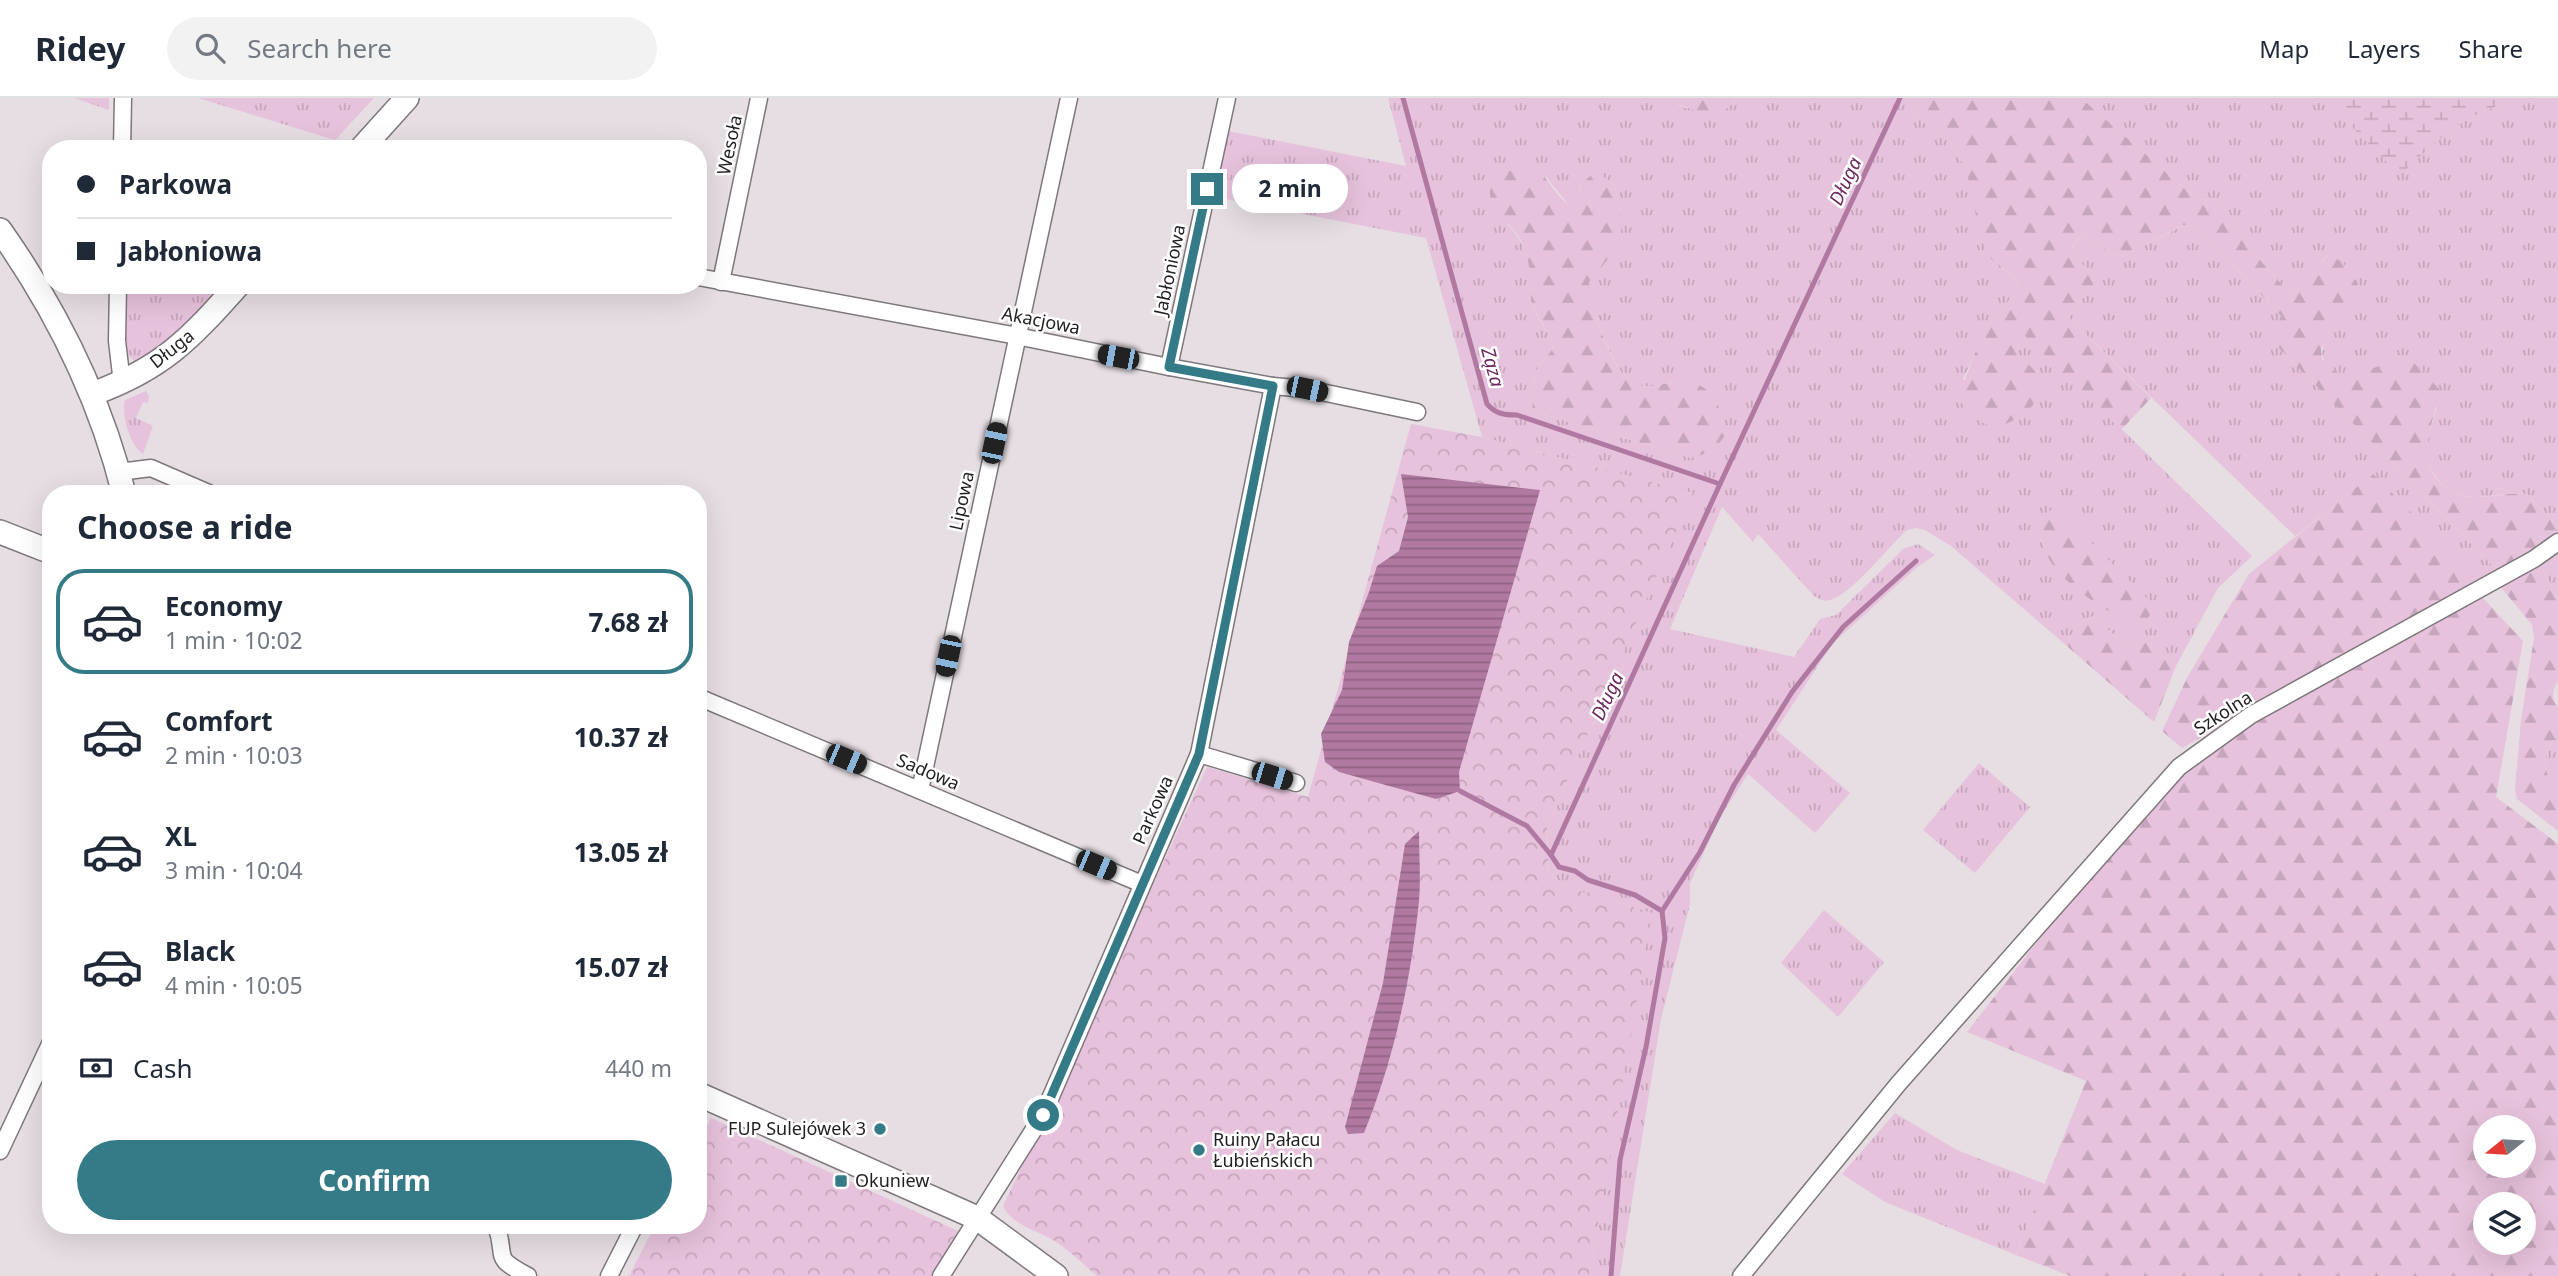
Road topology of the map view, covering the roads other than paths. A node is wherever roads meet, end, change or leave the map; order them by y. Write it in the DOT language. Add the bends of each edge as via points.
graph roads {
  1 [pos="123,98"];
  2 [pos="407,98"];
  3 [pos="760,98"];
  4 [pos="1069,98"];
  5 [pos="1227,98"];
  6 [pos="121,140"];
  7 [pos="369,140"];
  8 [pos="0,230"];
  9 [pos="707,279"];
  10 [pos="721,282"];
  11 [pos="42,293"];
  12 [pos="43,294"];
  13 [pos="118,294"];
  14 [pos="230,294"];
  15 [pos="1017,336"];
  16 [pos="1169,367"];
  17 [pos="122,383"];
  18 [pos="1273,386"];
  19 [pos="92,394"];
  20 [pos="1417,412"];
  21 [pos="121,483"];
  22 [pos="190,485"];
  23 [pos="0,532"];
  24 [pos="2558,542"];
  25 [pos="42,548"];
  26 [pos="707,701"];
  27 [pos="1199,754"];
  28 [pos="1296,783"];
  29 [pos="920,790"];
  30 [pos="1142,884"];
  31 [pos="42,1061"];
  32 [pos="707,1100"];
  33 [pos="0,1151"];
  34 [pos="977,1218"];
  35 [pos="499,1234"];
  36 [pos="630,1234"];
  37 [pos="528,1276"];
  38 [pos="609,1276"];
  39 [pos="941,1276"];
  40 [pos="1056,1276"];
  41 [pos="1741,1276"];
  1 -- 6 [label="street"];
  2 -- 7 [label="main road"];
  3 -- 10 [label="street, Wesoła"];
  4 -- 15 [label="street, Lipowa"];
  5 -- 16 [label="street, Jabłoniowa"];
  8 -- 11 [label="main road"];
  9 -- 10 [label="street, Akacjowa"];
  10 -- 15 [label="street, Akacjowa"];
  12 -- 19 [label="main road"];
  13 -- 17 [label="street"];
  14 -- 17 [label="main road, Długa" via="178,349"];
  15 -- 16 [label="street, Akacjowa"];
  15 -- 29 [label="street, Lipowa"];
  16 -- 18 [label="street, Akacjowa"];
  17 -- 19 [label="main road, Długa"];
  18 -- 20 [label="street, Akacjowa"];
  18 -- 27 [label="street, Parkowa"];
  19 -- 21 [label="main road"];
  21 -- 22 [label="street" via="151,468"];
  23 -- 25 [label="main road"];
  24 -- 41 [label="street, Szkolna" via="2251,715 2179,767 1899,1083"];
  26 -- 29 [label="street, Sadowa"];
  27 -- 28 [label="street"];
  27 -- 30 [label="street, Parkowa"];
  29 -- 30 [label="street, Sadowa"];
  30 -- 34 [label="street, Parkowa" via="1043,1115"];
  31 -- 33 [label="street"];
  32 -- 34 [label="main road"];
  34 -- 39 [label="street, Parkowa"];
  34 -- 40 [label="main road"];
  35 -- 37 [label="street" via="505,1264"];
  36 -- 38 [label="street"];
}
